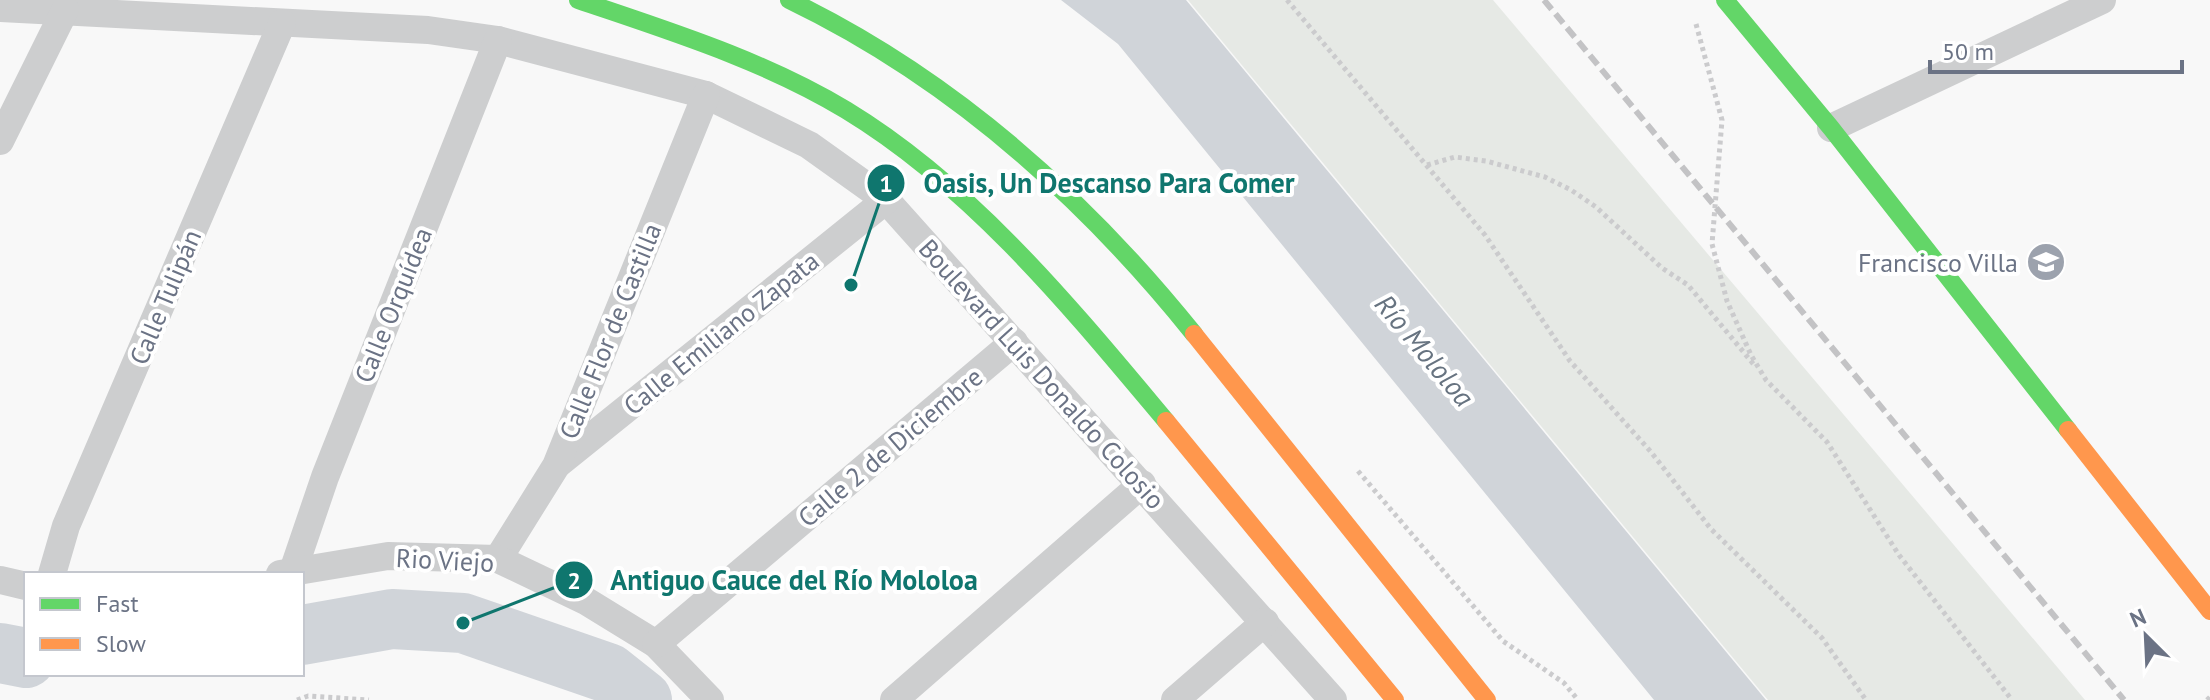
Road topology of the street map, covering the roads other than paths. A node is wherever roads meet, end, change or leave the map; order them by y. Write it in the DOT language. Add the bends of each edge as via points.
graph roads {
  1 [pos="578,0"];
  2 [pos="789,0"];
  3 [pos="1725,0"];
  4 [pos="2102,0"];
  5 [pos="13,5"];
  6 [pos="65,10"];
  7 [pos="282,23"];
  8 [pos="498,40"];
  9 [pos="706,95"];
  10 [pos="1831,128"];
  11 [pos="0,141"];
  12 [pos="886,200"];
  13 [pos="1014,342"];
  14 [pos="556,466"];
  15 [pos="1142,484"];
  16 [pos="498,559"];
  17 [pos="53,572"];
  18 [pos="287,572"];
  19 [pos="293,572"];
  20 [pos="0,580"];
  21 [pos="24,586"];
  22 [pos="2210,611"];
  23 [pos="1265,622"];
  24 [pos="656,644"];
  25 [pos="710,700"];
  26 [pos="894,700"];
  27 [pos="1175,700"];
  28 [pos="1333,700"];
  29 [pos="1395,700"];
  30 [pos="1487,700"];
  1 -- 29 [label="main road" via="718,47 797,84 881,132 951,187 1146,396"];
  2 -- 30 [label="main road" via="841,25 922,76 1064,189 1182,319"];
  3 -- 10 [label="main road"];
  4 -- 10 [label="street"];
  5 -- 6 [label="street, Boulevard Luis Donaldo Colosio"];
  6 -- 7 [label="street, Boulevard Luis Donaldo Colosio"];
  6 -- 11 [label="street"];
  7 -- 8 [label="street, Boulevard Luis Donaldo Colosio" via="428,30"];
  7 -- 17 [label="street, Calle Tulipán" via="66,526"];
  8 -- 9 [label="street, Boulevard Luis Donaldo Colosio"];
  8 -- 18 [label="street, Calle Orquídea"];
  9 -- 12 [label="street, Boulevard Luis Donaldo Colosio" via="809,145"];
  9 -- 14 [label="street, Calle Flor de Castilla"];
  10 -- 22 [label="main road"];
  12 -- 13 [label="street, Boulevard Luis Donaldo Colosio"];
  12 -- 14 [label="street, Calle Emiliano Zapata"];
  13 -- 15 [label="street, Boulevard Luis Donaldo Colosio"];
  13 -- 24 [label="street, Calle 2 de Diciembre"];
  14 -- 16 [label="street, Calle Flor de Castilla"];
  15 -- 23 [label="street, Boulevard Luis Donaldo Colosio"];
  15 -- 26 [label="street"];
  16 -- 19 [label="street, Rio Viejo" via="388,556"];
  16 -- 24 [label="street, Rio Viejo" via="586,601"];
  20 -- 21 [label="street"];
  23 -- 27 [label="street"];
  23 -- 28 [label="street, Boulevard Luis Donaldo Colosio"];
  24 -- 25 [label="street, Rio Viejo"];
}
